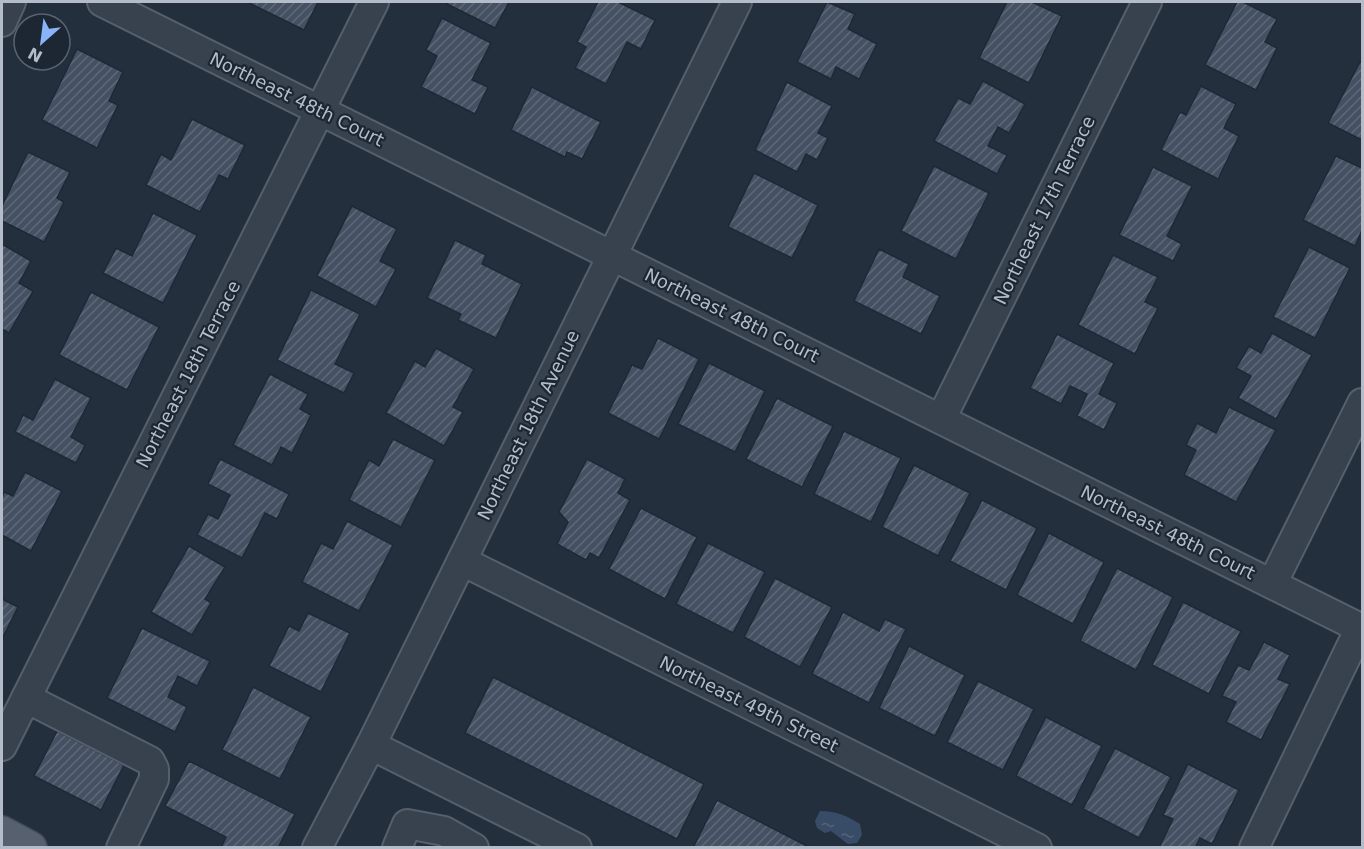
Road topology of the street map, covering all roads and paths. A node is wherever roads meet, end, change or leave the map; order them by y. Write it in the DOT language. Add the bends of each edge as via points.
graph roads {
  1 [pos="11,2"];
  2 [pos="102,2"];
  3 [pos="374,2"];
  4 [pos="737,2"];
  5 [pos="1147,2"];
  6 [pos="2,22"];
  7 [pos="320,110"];
  8 [pos="612,255"];
  9 [pos="1362,403"];
  10 [pos="941,419"];
  11 [pos="462,561"];
  12 [pos="1272,584"];
  13 [pos="1361,628"];
  14 [pos="16,701"];
  15 [pos="371,745"];
  16 [pos="2,746"];
  17 [pos="2,833"];
  18 [pos="527,836"];
  19 [pos="30,848"];
  20 [pos="121,848"];
  21 [pos="317,848"];
  22 [pos="397,848"];
  23 [pos="474,848"];
  24 [pos="577,848"];
  25 [pos="1037,848"];
  26 [pos="1254,848"];
  1 -- 6 [label="street"];
  2 -- 7 [label="street, Northeast 48th Court"];
  3 -- 7 [label="street, Northeast 18th Terrace"];
  4 -- 8 [label="street, Northeast 18th Avenue"];
  5 -- 10 [label="street, Northeast 17th Terrace"];
  7 -- 8 [label="street, Northeast 48th Court"];
  7 -- 14 [label="street, Northeast 18th Terrace"];
  8 -- 10 [label="street, Northeast 48th Court"];
  8 -- 11 [label="street, Northeast 18th Avenue"];
  9 -- 12 [label="street"];
  10 -- 12 [label="street, Northeast 48th Court"];
  11 -- 15 [label="street, Northeast 18th Avenue"];
  11 -- 25 [label="street, Northeast 49th Street"];
  12 -- 13 [label="street, Northeast 48th Court"];
  13 -- 26 [label="street"];
  14 -- 16 [label="street, Northeast 18th Terrace"];
  14 -- 20 [label="street" via="141,755 154,769 154,779"];
  15 -- 18 [label="street"];
  15 -- 21 [label="street, Northeast 18th Avenue"];
  17 -- 19 [label="main road"];
  18 -- 24 [label="street"];
  22 -- 23 [label="street" via="407,824 444,831"];
}
